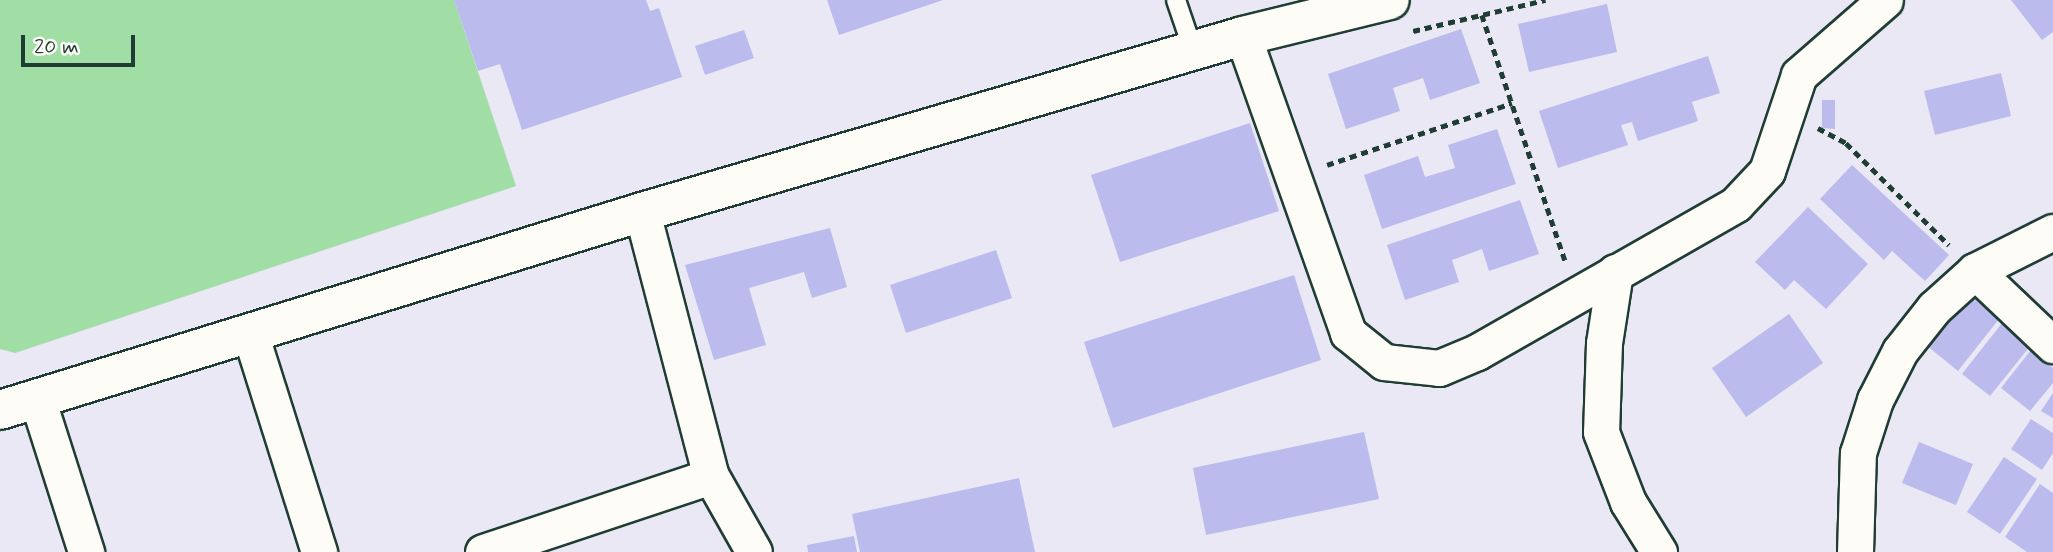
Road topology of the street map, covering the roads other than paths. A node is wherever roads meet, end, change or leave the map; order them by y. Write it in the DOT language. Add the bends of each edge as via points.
graph roads {
  1 [pos="1176,0"];
  2 [pos="1390,0"];
  3 [pos="1885,0"];
  4 [pos="1243,36"];
  5 [pos="1193,50"];
  6 [pos="642,212"];
  7 [pos="2053,232"];
  8 [pos="1975,271"];
  9 [pos="1615,272"];
  10 [pos="250,333"];
  11 [pos="2053,345"];
  12 [pos="37,398"];
  13 [pos="0,410"];
  14 [pos="711,476"];
  15 [pos="86,552"];
  16 [pos="319,552"];
  17 [pos="483,552"];
  18 [pos="754,552"];
  19 [pos="1659,552"];
  20 [pos="1855,552"];
  1 -- 5 [label="lane"];
  2 -- 4 [label="street"];
  3 -- 9 [label="street" via="1799,75 1768,170 1753,189"];
  4 -- 5 [label="street"];
  4 -- 9 [label="street" via="1348,333 1384,362 1439,368"];
  5 -- 6 [label="street"];
  6 -- 10 [label="street"];
  6 -- 14 [label="street"];
  7 -- 8 [label="street"];
  8 -- 11 [label="street"];
  8 -- 20 [label="street" via="1916,328 1875,400 1854,481"];
  9 -- 19 [label="street" via="1605,320 1601,432 1628,502"];
  10 -- 12 [label="street"];
  10 -- 16 [label="street"];
  12 -- 13 [label="street"];
  12 -- 15 [label="street"];
  14 -- 17 [label="street"];
  14 -- 18 [label="street"];
}
